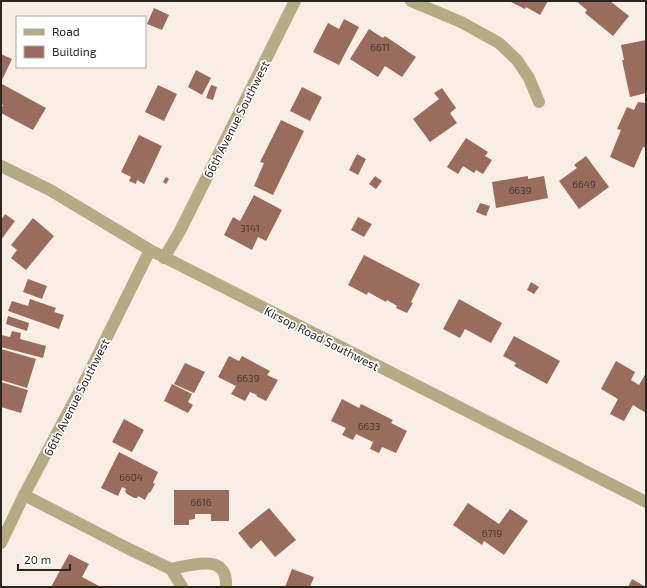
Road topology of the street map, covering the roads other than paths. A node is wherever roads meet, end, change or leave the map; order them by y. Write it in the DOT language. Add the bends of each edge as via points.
graph roads {
  1 [pos="296,1"];
  2 [pos="411,1"];
  3 [pos="539,102"];
  4 [pos="1,166"];
  5 [pos="150,250"];
  6 [pos="164,258"];
  7 [pos="24,495"];
  8 [pos="646,502"];
  9 [pos="1,542"];
  10 [pos="171,569"];
  11 [pos="182,587"];
  12 [pos="226,587"];
  1 -- 6 [label="street, 66th Avenue Southwest"];
  2 -- 3 [label="street" via="461,22 499,43 517,60 530,78"];
  4 -- 5 [label="street, Kirsop Road Southwest" via="50,190"];
  5 -- 6 [label="street, Kirsop Road Southwest"];
  5 -- 7 [label="street, 66th Avenue Southwest"];
  6 -- 8 [label="street, Kirsop Road Southwest"];
  7 -- 9 [label="street, 66th Avenue Southwest"];
  7 -- 10 [label="street"];
  10 -- 11 [label="street"];
  10 -- 12 [label="street" via="204,563 214,564 226,577"];
}
